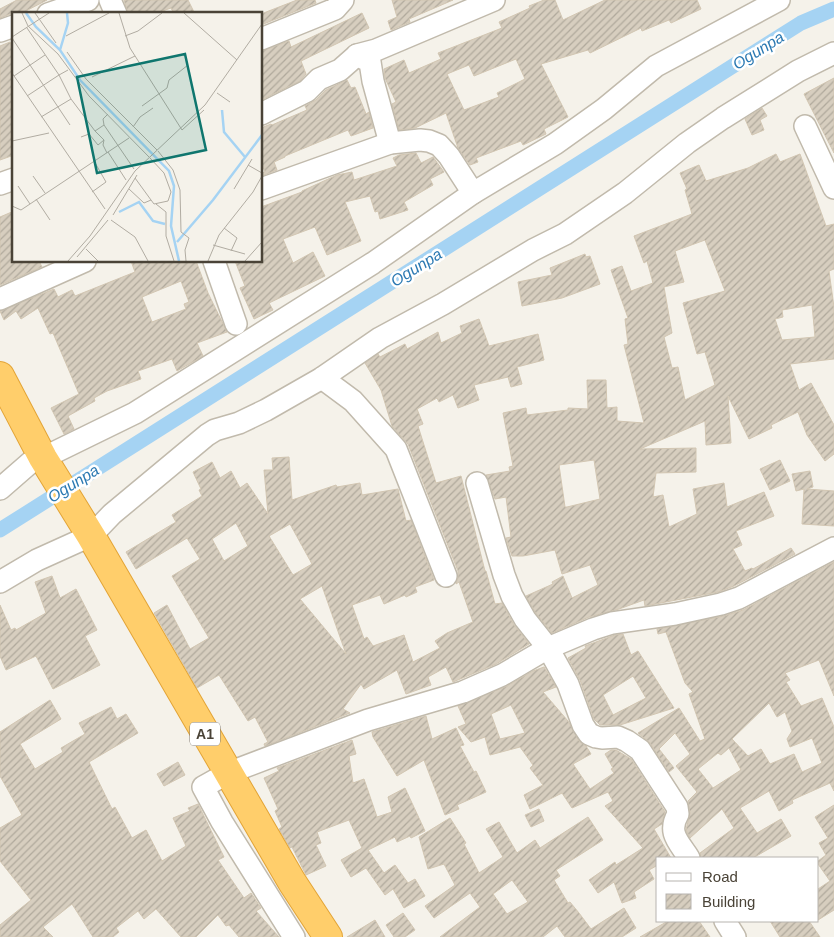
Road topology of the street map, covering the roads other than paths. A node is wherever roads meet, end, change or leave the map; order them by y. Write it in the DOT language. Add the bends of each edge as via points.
graph roads {
  1 [pos="88,0"];
  2 [pos="110,0"];
  3 [pos="343,0"];
  4 [pos="494,0"];
  5 [pos="779,0"];
  6 [pos="54,12"];
  7 [pos="115,12"];
  8 [pos="262,39"];
  9 [pos="834,53"];
  10 [pos="357,55"];
  11 [pos="262,114"];
  12 [pos="805,126"];
  13 [pos="390,143"];
  14 [pos="12,180"];
  15 [pos="0,184"];
  16 [pos="834,188"];
  17 [pos="262,189"];
  18 [pos="473,193"];
  19 [pos="83,262"];
  20 [pos="214,262"];
  21 [pos="0,299"];
  22 [pos="236,324"];
  23 [pos="0,362"];
  24 [pos="0,376"];
  25 [pos="322,378"];
  26 [pos="4,402"];
  27 [pos="41,466"];
  28 [pos="477,483"];
  29 [pos="0,489"];
  30 [pos="82,534"];
  31 [pos="834,548"];
  32 [pos="446,576"];
  33 [pos="0,582"];
  34 [pos="548,648"];
  35 [pos="220,777"];
  36 [pos="688,857"];
  37 [pos="726,922"];
  38 [pos="294,937"];
  39 [pos="310,937"];
  40 [pos="328,937"];
  41 [pos="735,937"];
  1 -- 6 [label="street"];
  2 -- 7 [label="street"];
  3 -- 8 [label="street" via="335,9"];
  4 -- 10 [label="street"];
  5 -- 18 [label="street" via="656,66 604,110"];
  9 -- 25 [label="street" via="798,71 723,118 571,230 380,338"];
  10 -- 11 [label="street" via="340,70 319,79 307,91"];
  10 -- 13 [label="street" via="370,62"];
  12 -- 16 [label="street"];
  13 -- 17 [label="street"];
  13 -- 18 [label="street" via="420,140 439,145 450,156"];
  14 -- 15 [label="street"];
  18 -- 27 [label="street" via="373,263 135,413"];
  19 -- 21 [label="street"];
  20 -- 22 [label="street"];
  23 -- 26 [label="highway"];
  24 -- 26 [label="highway, A1"];
  25 -- 30 [label="street" via="266,410 207,435 112,514"];
  25 -- 32 [label="street" via="353,401 396,449"];
  26 -- 27 [label="highway, A1"];
  27 -- 29 [label="street"];
  27 -- 30 [label="highway, A1"];
  28 -- 34 [label="street" via="512,596"];
  30 -- 33 [label="street"];
  30 -- 35 [label="highway, A1" via="107,586"];
  31 -- 34 [label="street" via="753,592 721,604 612,623"];
  34 -- 35 [label="street" via="463,692 368,720"];
  34 -- 36 [label="street" via="568,684 589,734 627,740 647,759 677,807 672,830"];
  35 -- 38 [label="street" via="203,787"];
  35 -- 39 [label="highway, A1" via="273,882"];
  35 -- 40 [label="highway, A1"];
  37 -- 41 [label="street"];
}
